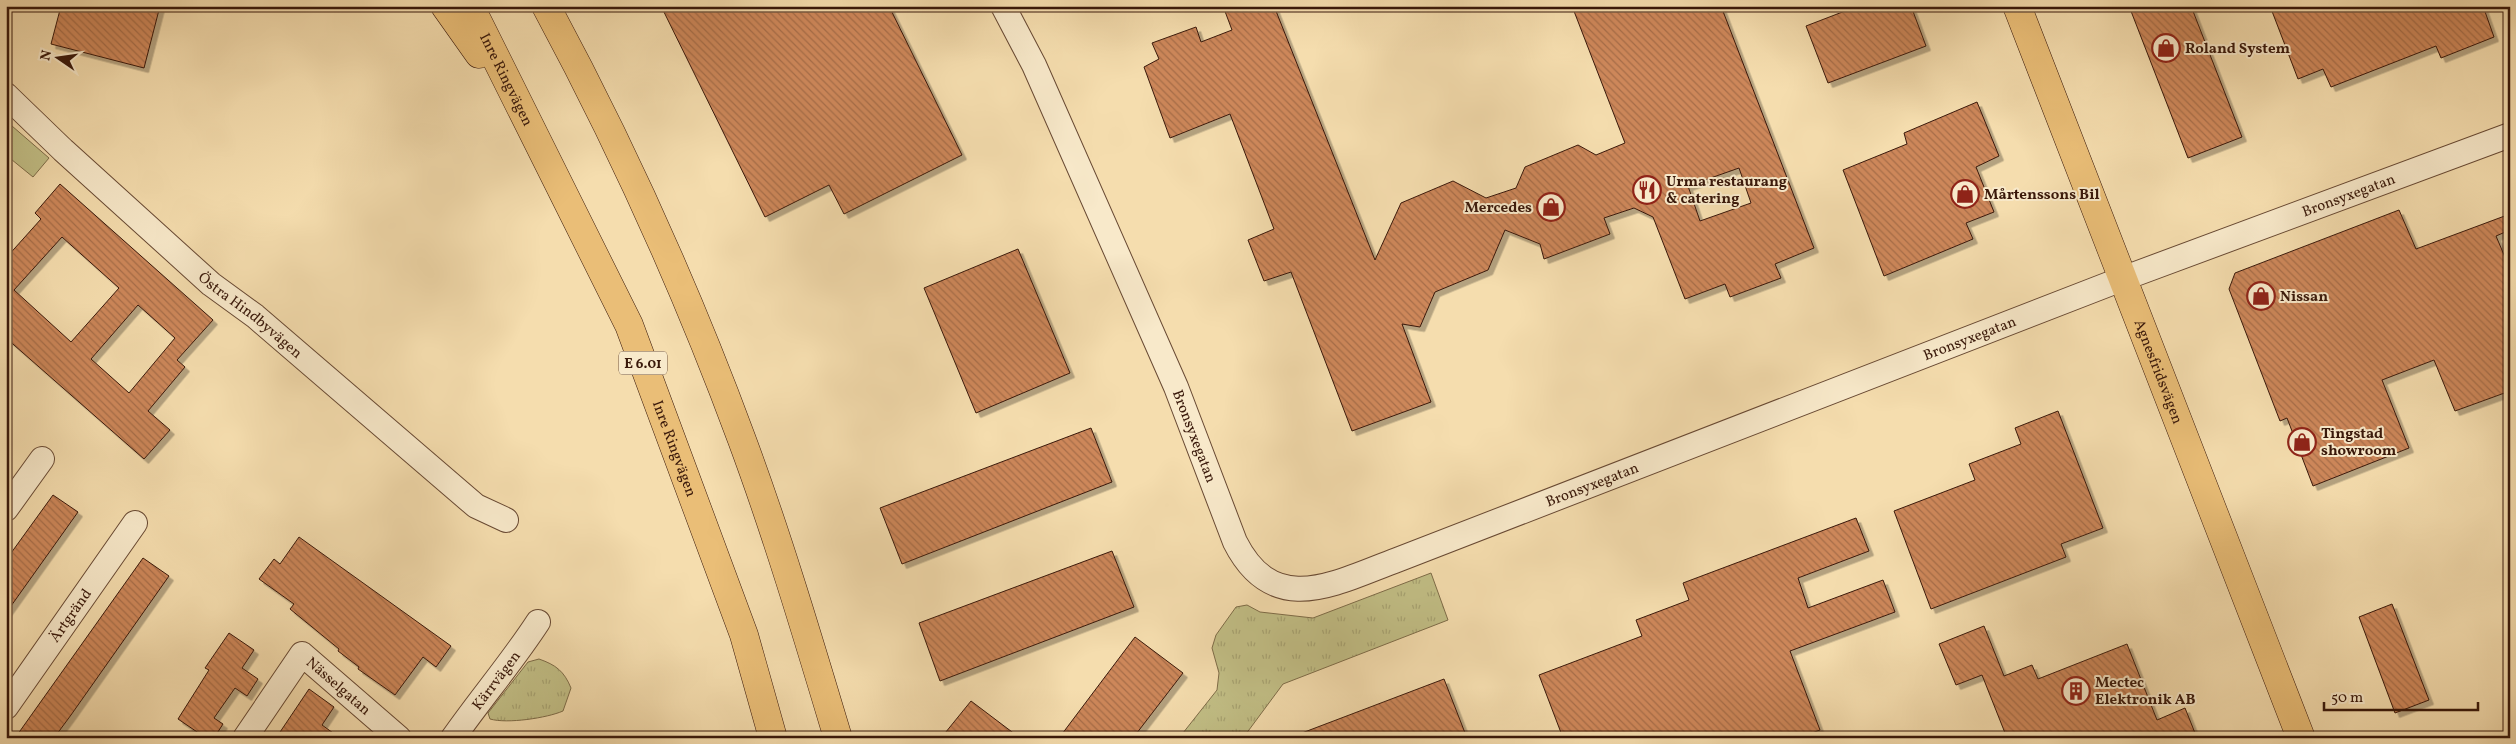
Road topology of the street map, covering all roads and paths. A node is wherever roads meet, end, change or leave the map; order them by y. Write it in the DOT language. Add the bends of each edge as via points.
graph roads {
  1 [pos="445,6"];
  2 [pos="470,6"];
  3 [pos="546,6"];
  4 [pos="1003,6"];
  5 [pos="2017,6"];
  6 [pos="6,95"];
  7 [pos="533,132"];
  8 [pos="2510,135"];
  9 [pos="2122,279"];
  10 [pos="42,459"];
  11 [pos="6,509"];
  12 [pos="506,520"];
  13 [pos="135,523"];
  14 [pos="538,622"];
  15 [pos="6,707"];
  16 [pos="245,738"];
  17 [pos="399,738"];
  18 [pos="453,738"];
  19 [pos="773,738"];
  20 [pos="838,738"];
  21 [pos="2301,738"];
  1 -- 7 [label="main road"];
  2 -- 7 [label="main road, Inre Ringvägen / E 6.01"];
  3 -- 20 [label="main road" via="624,162 706,347 770,521"];
  4 -- 9 [label="street, Bronsyxegatan" via="1034,65 1172,378 1235,542 1245,561 1258,575 1276,585 1313,590 1352,577"];
  5 -- 9 [label="main road, Agnesfridsvägen"];
  6 -- 12 [label="street, Östra Hindbyvägen" via="210,284 255,316 476,506"];
  7 -- 19 [label="main road, Inre Ringvägen / E 6.01" via="629,325 744,635"];
  8 -- 9 [label="street, Bronsyxegatan"];
  9 -- 21 [label="main road, Agnesfridsvägen"];
  10 -- 11 [label="street"];
  13 -- 15 [label="street, Ärtgränd"];
  14 -- 18 [label="street, Kärrvägen"];
  16 -- 17 [label="street, Nässelgatan" via="302,654"];
}
